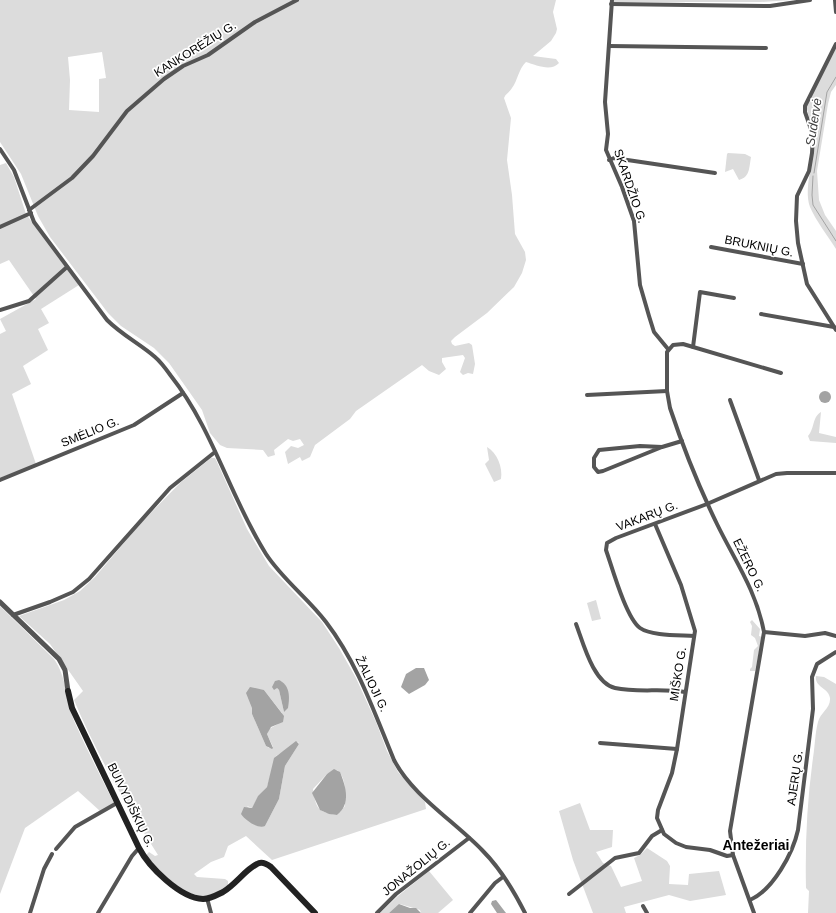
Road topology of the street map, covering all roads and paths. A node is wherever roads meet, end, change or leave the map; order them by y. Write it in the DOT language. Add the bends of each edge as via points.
graph roads {
  1 [pos="297,0"];
  2 [pos="810,0"];
  3 [pos="835,0"];
  4 [pos="612,2"];
  5 [pos="836,12"];
  6 [pos="836,44"];
  7 [pos="608,46"];
  8 [pos="766,48"];
  9 [pos="0,149"];
  10 [pos="609,160"];
  11 [pos="715,173"];
  12 [pos="30,212"];
  13 [pos="0,227"];
  14 [pos="711,247"];
  15 [pos="803,264"];
  16 [pos="67,267"];
  17 [pos="734,298"];
  18 [pos="0,310"];
  19 [pos="761,314"];
  20 [pos="835,329"];
  21 [pos="693,347"];
  22 [pos="668,348"];
  23 [pos="781,373"];
  24 [pos="667,391"];
  25 [pos="183,393"];
  26 [pos="587,395"];
  27 [pos="730,400"];
  28 [pos="682,441"];
  29 [pos="662,447"];
  30 [pos="215,452"];
  31 [pos="836,473"];
  32 [pos="0,480"];
  33 [pos="759,480"];
  34 [pos="707,504"];
  35 [pos="655,524"];
  36 [pos="0,602"];
  37 [pos="13,615"];
  38 [pos="576,624"];
  39 [pos="764,632"];
  40 [pos="694,636"];
  41 [pos="836,636"];
  42 [pos="836,652"];
  43 [pos="68,691"];
  44 [pos="685,692"];
  45 [pos="600,744"];
  46 [pos="677,750"];
  47 [pos="117,803"];
  48 [pos="662,830"];
  49 [pos="469,838"];
  50 [pos="139,848"];
  51 [pos="56,849"];
  52 [pos="52,854"];
  53 [pos="733,855"];
  54 [pos="503,877"];
  55 [pos="569,894"];
  56 [pos="207,898"];
  57 [pos="750,900"];
  58 [pos="643,906"];
  59 [pos="30,913"];
  60 [pos="98,913"];
  61 [pos="211,913"];
  62 [pos="315,913"];
  63 [pos="377,913"];
  64 [pos="470,913"];
  65 [pos="525,913"];
  66 [pos="647,913"];
  67 [pos="754,913"];
  1 -- 12 [label="street, KANKORĖŽIŲ G." via="255,22 208,55 183,66 164,79 127,111 93,156 72,178"];
  2 -- 4 [label="street" via="770,6"];
  3 -- 5 [label="street"];
  4 -- 7 [label="street, SKARDŽIO G."];
  6 -- 15 [label="street" via="805,106 813,135 809,171 796,200 798,243"];
  7 -- 8 [label="street"];
  7 -- 10 [label="street, SKARDŽIO G." via="604,112"];
  9 -- 12 [label="street, ŽALIOJI G." via="14,170"];
  10 -- 11 [label="street" via="614,158"];
  10 -- 22 [label="street, SKARDŽIO G." via="620,181 634,221 640,284 654,332"];
  12 -- 13 [label="street, KANKORĖŽIŲ G."];
  12 -- 16 [label="street, ŽALIOJI G."];
  14 -- 15 [label="street, BRUKNIŲ G."];
  15 -- 20 [label="street" via="809,288"];
  16 -- 18 [label="street" via="29,301"];
  16 -- 25 [label="street, ŽALIOJI G." via="107,320 156,358"];
  17 -- 21 [label="street" via="700,292"];
  19 -- 20 [label="street"];
  21 -- 22 [label="street" via="680,343"];
  21 -- 23 [label="street"];
  22 -- 24 [label="street, EŽERO G."];
  24 -- 26 [label="street"];
  24 -- 28 [label="street, EŽERO G." via="670,408"];
  25 -- 30 [label="street, ŽALIOJI G."];
  25 -- 32 [label="street, SMĖLIO G." via="134,425"];
  27 -- 33 [label="street"];
  28 -- 29 [label="street"];
  28 -- 34 [label="street, EŽERO G."];
  29 -- 29 [label="street" via="640,446 599,450 594,458 594,467 598,472 603,471"];
  30 -- 37 [label="street" via="170,488 89,579 73,592"];
  30 -- 49 [label="street, ŽALIOJI G." via="267,555 327,622 357,672 400,772"];
  31 -- 33 [label="street, VAKARŲ G." via="781,473"];
  33 -- 34 [label="street, VAKARŲ G."];
  34 -- 35 [label="street, VAKARŲ G."];
  34 -- 39 [label="street, EŽERO G." via="748,580"];
  35 -- 40 [label="street, MIŠKO G." via="680,585 694,627"];
  35 -- 40 [label="street, VAKARŲ G." via="609,542 606,547 608,556 632,618 640,628 664,634"];
  36 -- 37 [label="street, BUIVYDIŠKIŲ G."];
  37 -- 43 [label="street, BUIVYDIŠKIŲ G." via="59,659"];
  38 -- 44 [label="street" via="590,660 601,679 609,686"];
  39 -- 41 [label="street" via="805,636 825,633"];
  39 -- 53 [label="street, EŽERO G." via="731,820"];
  40 -- 44 [label="street, MIŠKO G."];
  42 -- 57 [label="street, AJERŲ G." via="817,664 812,677 814,709 798,830 792,850 770,884"];
  43 -- 47 [label="main road, BUIVYDIŠKIŲ G." via="72,708"];
  44 -- 46 [label="street, MIŠKO G."];
  45 -- 46 [label="street"];
  46 -- 48 [label="street, MIŠKO G." via="669,784 657,814"];
  47 -- 50 [label="main road, BUIVYDIŠKIŲ G."];
  47 -- 51 [label="street" via="75,827"];
  48 -- 53 [label="street" via="670,840 681,846 710,850 727,856"];
  48 -- 55 [label="street" via="652,836 639,853 615,858"];
  49 -- 54 [label="street, ŽALIOJI G." via="490,858"];
  49 -- 63 [label="street, JONAŽOLIŲ G." via="396,894"];
  50 -- 56 [label="main road, BUIVYDIŠKIŲ G." via="153,868 172,884 194,897"];
  50 -- 60 [label="street"];
  52 -- 59 [label="street" via="44,869"];
  53 -- 57 [label="street, EŽERO G."];
  54 -- 64 [label="street"];
  54 -- 65 [label="street, ŽALIOJI G."];
  56 -- 61 [label="street"];
  56 -- 62 [label="main road" via="232,886 258,864 264,863 271,867"];
  57 -- 67 [label="street, EŽERO G."];
  58 -- 66 [label="street"];
}
